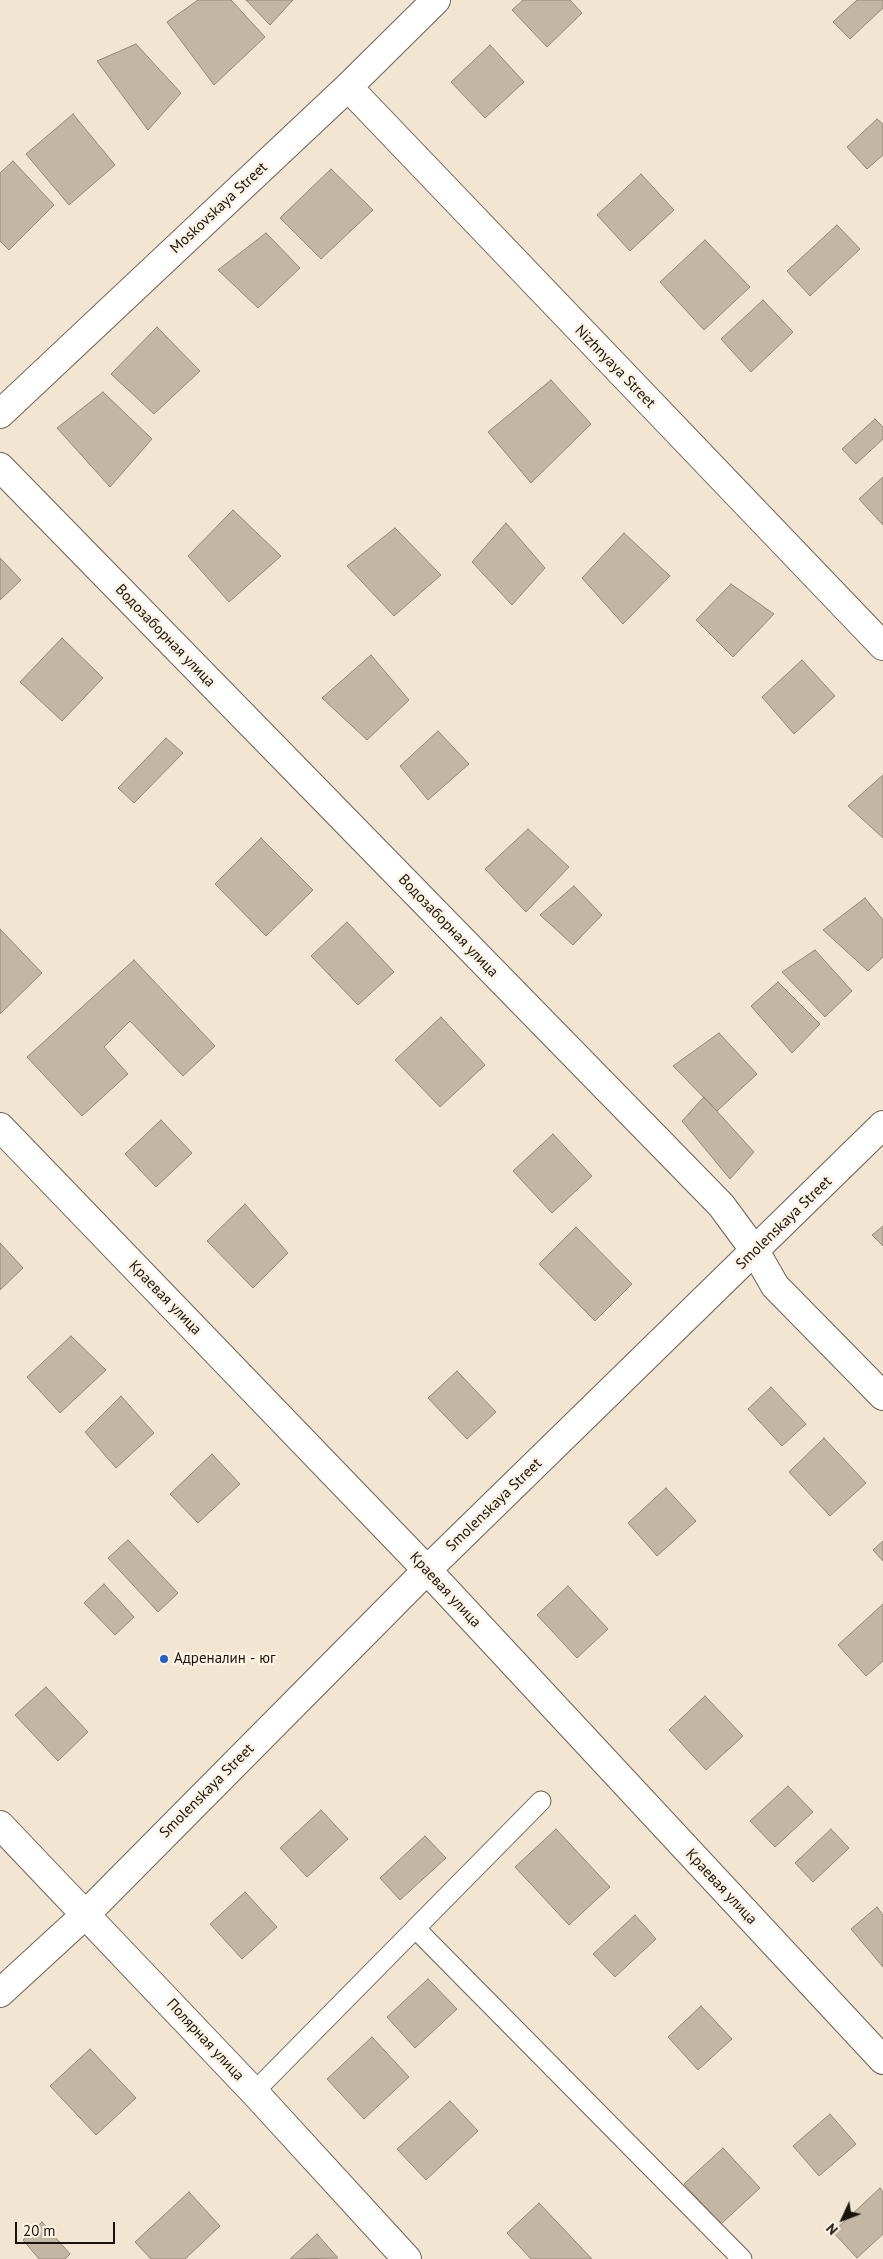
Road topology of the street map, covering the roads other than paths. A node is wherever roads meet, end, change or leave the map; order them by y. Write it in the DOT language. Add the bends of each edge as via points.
graph roads {
  1 [pos="436,0"];
  2 [pos="348,87"];
  3 [pos="0,414"];
  4 [pos="0,467"];
  5 [pos="883,646"];
  6 [pos="883,1125"];
  7 [pos="0,1127"];
  8 [pos="755,1251"];
  9 [pos="883,1396"];
  10 [pos="427,1570"];
  11 [pos="541,1801"];
  12 [pos="0,1825"];
  13 [pos="86,1914"];
  14 [pos="416,1929"];
  15 [pos="0,1993"];
  16 [pos="883,2060"];
  17 [pos="254,2092"];
  18 [pos="407,2259"];
  19 [pos="742,2259"];
  1 -- 2 [label="street, Moskovskaya Street"];
  2 -- 3 [label="street, Moskovskaya Street"];
  2 -- 5 [label="street, Nizhnyaya Street"];
  4 -- 8 [label="street, Водозаборная улица" via="721,1205"];
  6 -- 8 [label="street, Smolenskaya Street"];
  7 -- 10 [label="street, Краевая улица"];
  8 -- 9 [label="street, Водозаборная улица" via="775,1286"];
  8 -- 10 [label="street, Smolenskaya Street"];
  10 -- 13 [label="street, Smolenskaya Street"];
  10 -- 16 [label="street, Краевая улица"];
  11 -- 14 [label="lane"];
  12 -- 13 [label="street, Полярная улица"];
  13 -- 15 [label="street, Smolenskaya Street"];
  13 -- 17 [label="street, Полярная улица"];
  14 -- 17 [label="lane"];
  14 -- 19 [label="lane"];
  17 -- 18 [label="street, Полярная улица"];
}
